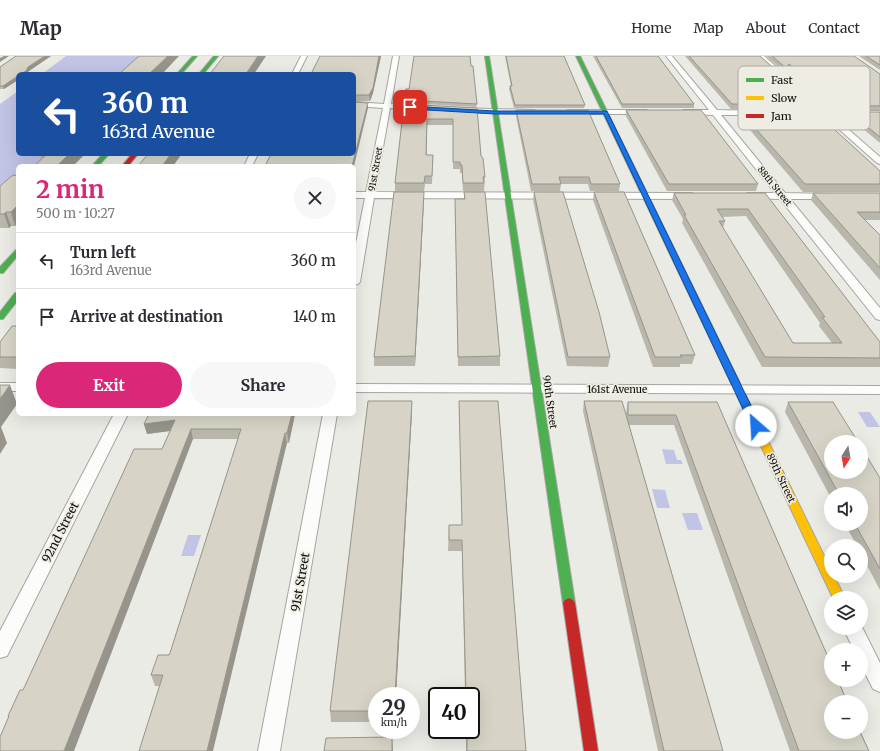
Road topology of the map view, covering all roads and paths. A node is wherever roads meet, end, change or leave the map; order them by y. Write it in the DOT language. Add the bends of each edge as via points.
graph roads {
  1 [pos="195,56"];
  2 [pos="216,56"];
  3 [pos="304,56"];
  4 [pos="396,56"];
  5 [pos="487,56"];
  6 [pos="578,56"];
  7 [pos="669,56"];
  8 [pos="760,56"];
  9 [pos="771,66"];
  10 [pos="180,72"];
  11 [pos="203,72"];
  12 [pos="296,72"];
  13 [pos="356,104"];
  14 [pos="386,106"];
  15 [pos="427,108"];
  16 [pos="450,110"];
  17 [pos="495,112"];
  18 [pos="542,112"];
  19 [pos="565,112"];
  20 [pos="605,112"];
  21 [pos="653,112"];
  22 [pos="676,112"];
  23 [pos="715,112"];
  24 [pos="738,112"];
  25 [pos="844,130"];
  26 [pos="104,156"];
  27 [pos="133,156"];
  28 [pos="880,161"];
  29 [pos="97,164"];
  30 [pos="127,164"];
  31 [pos="356,195"];
  32 [pos="370,195"];
  33 [pos="507,196"];
  34 [pos="646,196"];
  35 [pos="703,196"];
  36 [pos="741,196"];
  37 [pos="783,196"];
  38 [pos="842,196"];
  39 [pos="16,253"];
  40 [pos="0,271"];
  41 [pos="356,271"];
  42 [pos="16,297"];
  43 [pos="880,316"];
  44 [pos="0,317"];
  45 [pos="0,387"];
  46 [pos="16,387"];
  47 [pos="356,388"];
  48 [pos="537,388"];
  49 [pos="738,389"];
  50 [pos="880,390"];
  51 [pos="120,416"];
  52 [pos="330,416"];
  53 [pos="836,591"];
  54 [pos="856,635"];
  55 [pos="0,650"];
  56 [pos="880,683"];
  57 [pos="269,751"];
  58 [pos="590,751"];
  1 -- 10 [label="street"];
  2 -- 11 [label="street"];
  3 -- 12 [label="street"];
  4 -- 14 [label="street, 91st Street"];
  5 -- 17 [label="street, 90th Street"];
  6 -- 20 [label="street, 89th Street"];
  7 -- 23 [label="street, 88th Street"];
  8 -- 9 [label="street"];
  13 -- 14 [label="street"];
  14 -- 15 [label="street"];
  14 -- 32 [label="street, 91st Street"];
  16 -- 17 [label="street"];
  17 -- 18 [label="street"];
  17 -- 33 [label="street, 90th Street"];
  19 -- 20 [label="street"];
  20 -- 21 [label="street"];
  20 -- 34 [label="street, 89th Street"];
  22 -- 23 [label="street"];
  23 -- 24 [label="street"];
  23 -- 37 [label="street, 88th Street"];
  25 -- 28 [label="street"];
  26 -- 29 [label="street"];
  27 -- 30 [label="street"];
  31 -- 32 [label="street"];
  32 -- 33 [label="street"];
  32 -- 41 [label="street, 91st Street"];
  33 -- 34 [label="street"];
  33 -- 48 [label="street, 90th Street"];
  34 -- 35 [label="street"];
  34 -- 49 [label="street, 89th Street"];
  36 -- 37 [label="street"];
  37 -- 38 [label="street"];
  37 -- 43 [label="street, 88th Street"];
  39 -- 40 [label="street"];
  42 -- 44 [label="street"];
  45 -- 46 [label="street"];
  47 -- 48 [label="street, 161st Avenue"];
  48 -- 49 [label="street, 161st Avenue"];
  48 -- 58 [label="street, 90th Street"];
  49 -- 50 [label="street, 161st Avenue"];
  49 -- 53 [label="street, 89th Street"];
  51 -- 55 [label="street, 92nd Street"];
  52 -- 57 [label="street, 91st Street"];
  54 -- 56 [label="street"];
}
